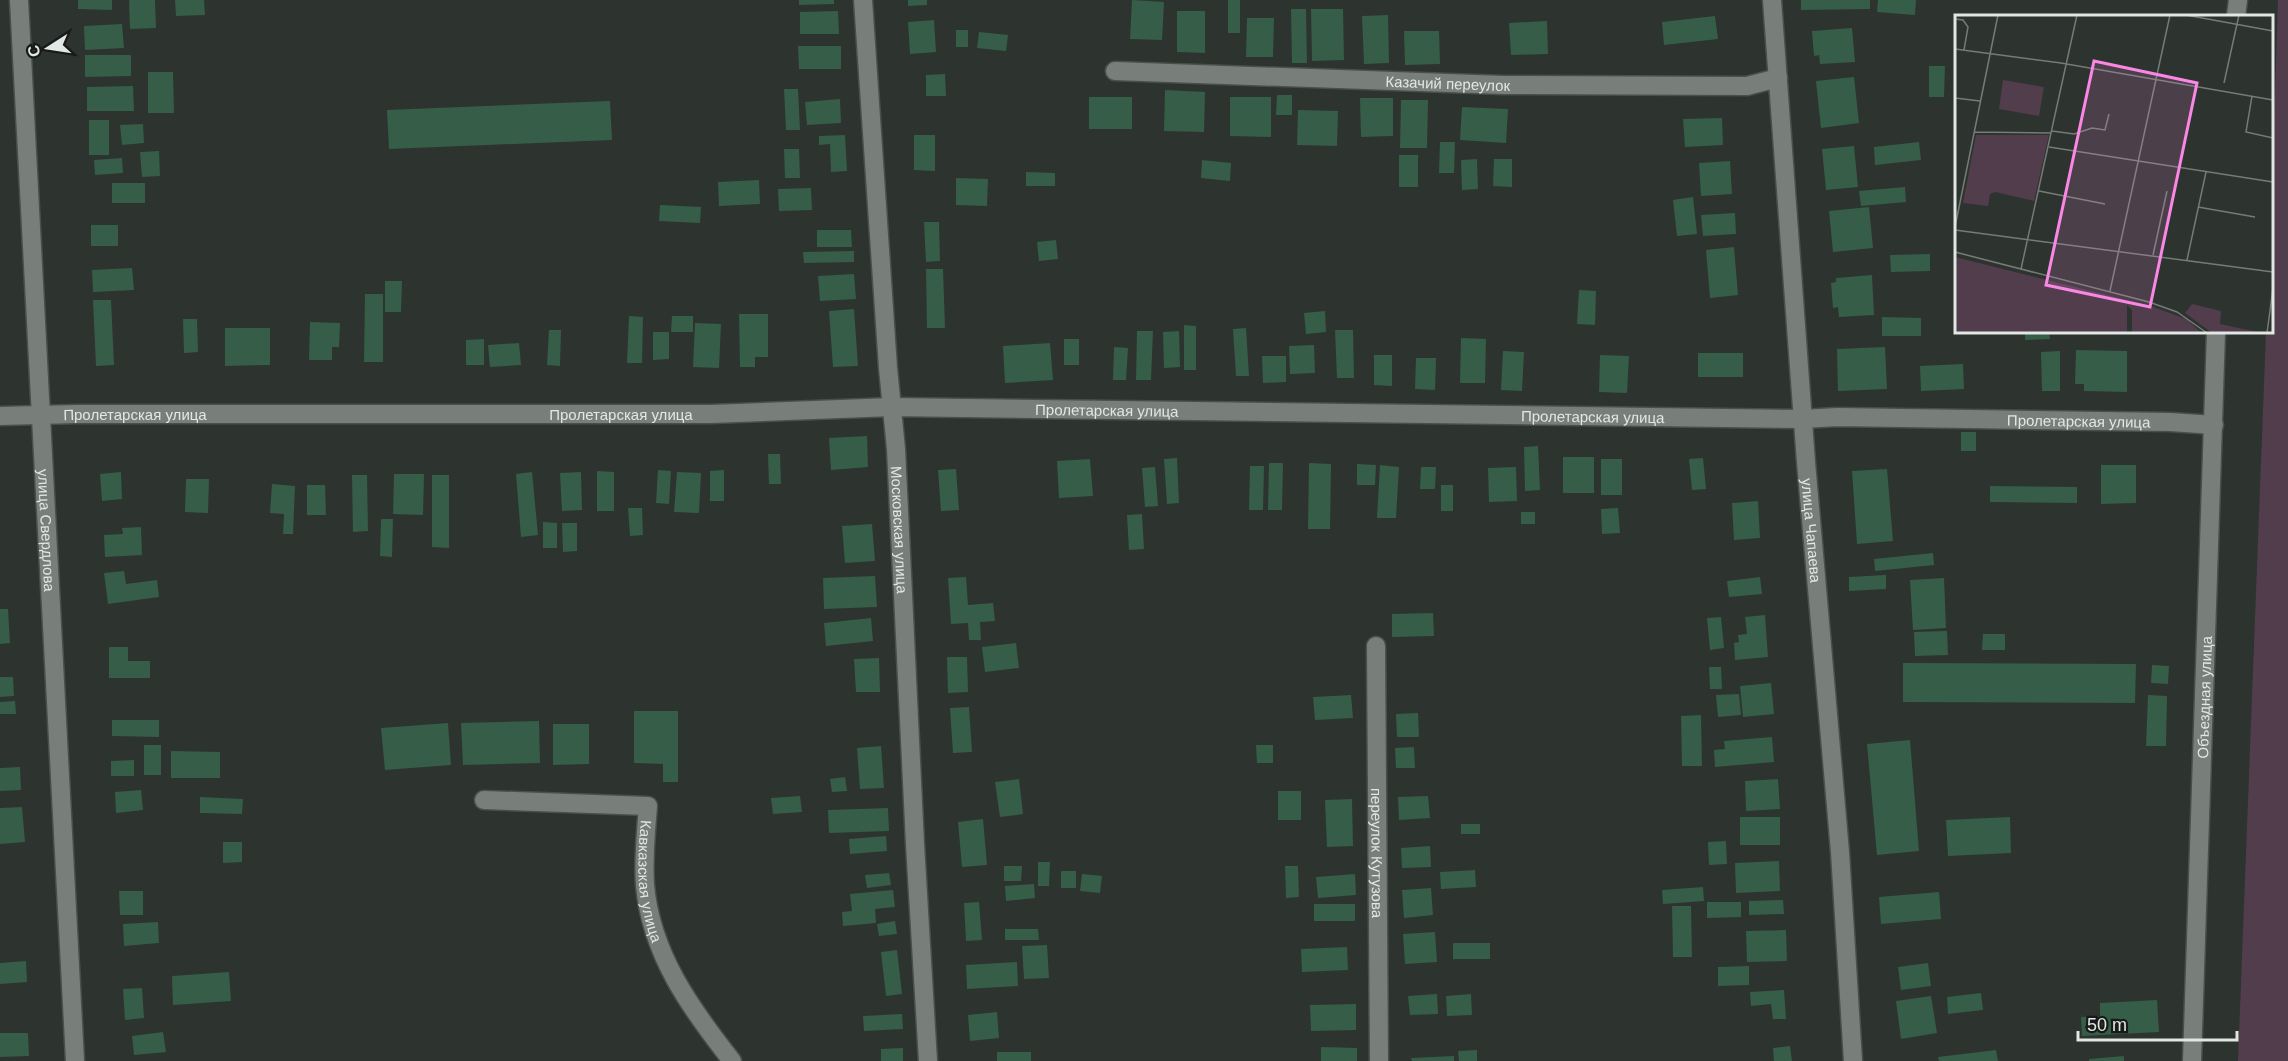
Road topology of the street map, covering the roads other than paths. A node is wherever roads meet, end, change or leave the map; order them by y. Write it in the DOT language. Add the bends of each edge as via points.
graph roads {
  1 [pos="19,0"];
  2 [pos="863,0"];
  3 [pos="1772,0"];
  4 [pos="2238,0"];
  5 [pos="2236,15"];
  6 [pos="1115,71"];
  7 [pos="1778,78"];
  8 [pos="2216,333"];
  9 [pos="892,406"];
  10 [pos="41,415"];
  11 [pos="0,416"];
  12 [pos="1803,419"];
  13 [pos="2214,425"];
  14 [pos="1376,646"];
  15 [pos="484,800"];
  16 [pos="75,1061"];
  17 [pos="732,1061"];
  18 [pos="928,1061"];
  19 [pos="1379,1061"];
  20 [pos="1853,1061"];
  21 [pos="2192,1061"];
  1 -- 10 [label="street, улица Свердлова"];
  2 -- 9 [label="street, Московская улица"];
  3 -- 7 [label="street, улица Чапаева"];
  4 -- 5 [label="street"];
  6 -- 7 [label="street, Казачий переулок" via="1515,85 1747,86"];
  7 -- 12 [label="street, улица Чапаева"];
  8 -- 13 [label="street, Объездная улица"];
  9 -- 10 [label="street, Пролетарская улица" via="699,414"];
  9 -- 12 [label="street, Пролетарская улица"];
  9 -- 18 [label="street, Московская улица"];
  10 -- 11 [label="street, Пролетарская улица"];
  10 -- 16 [label="street, улица Свердлова"];
  12 -- 13 [label="street, Пролетарская улица"];
  12 -- 20 [label="street, улица Чапаева" via="1840,852"];
  13 -- 21 [label="street, Объездная улица"];
  14 -- 19 [label="street, переулок Кутузова"];
  15 -- 17 [label="street, Кавказская улица" via="648,806 645,883 654,934 685,999"];
}
